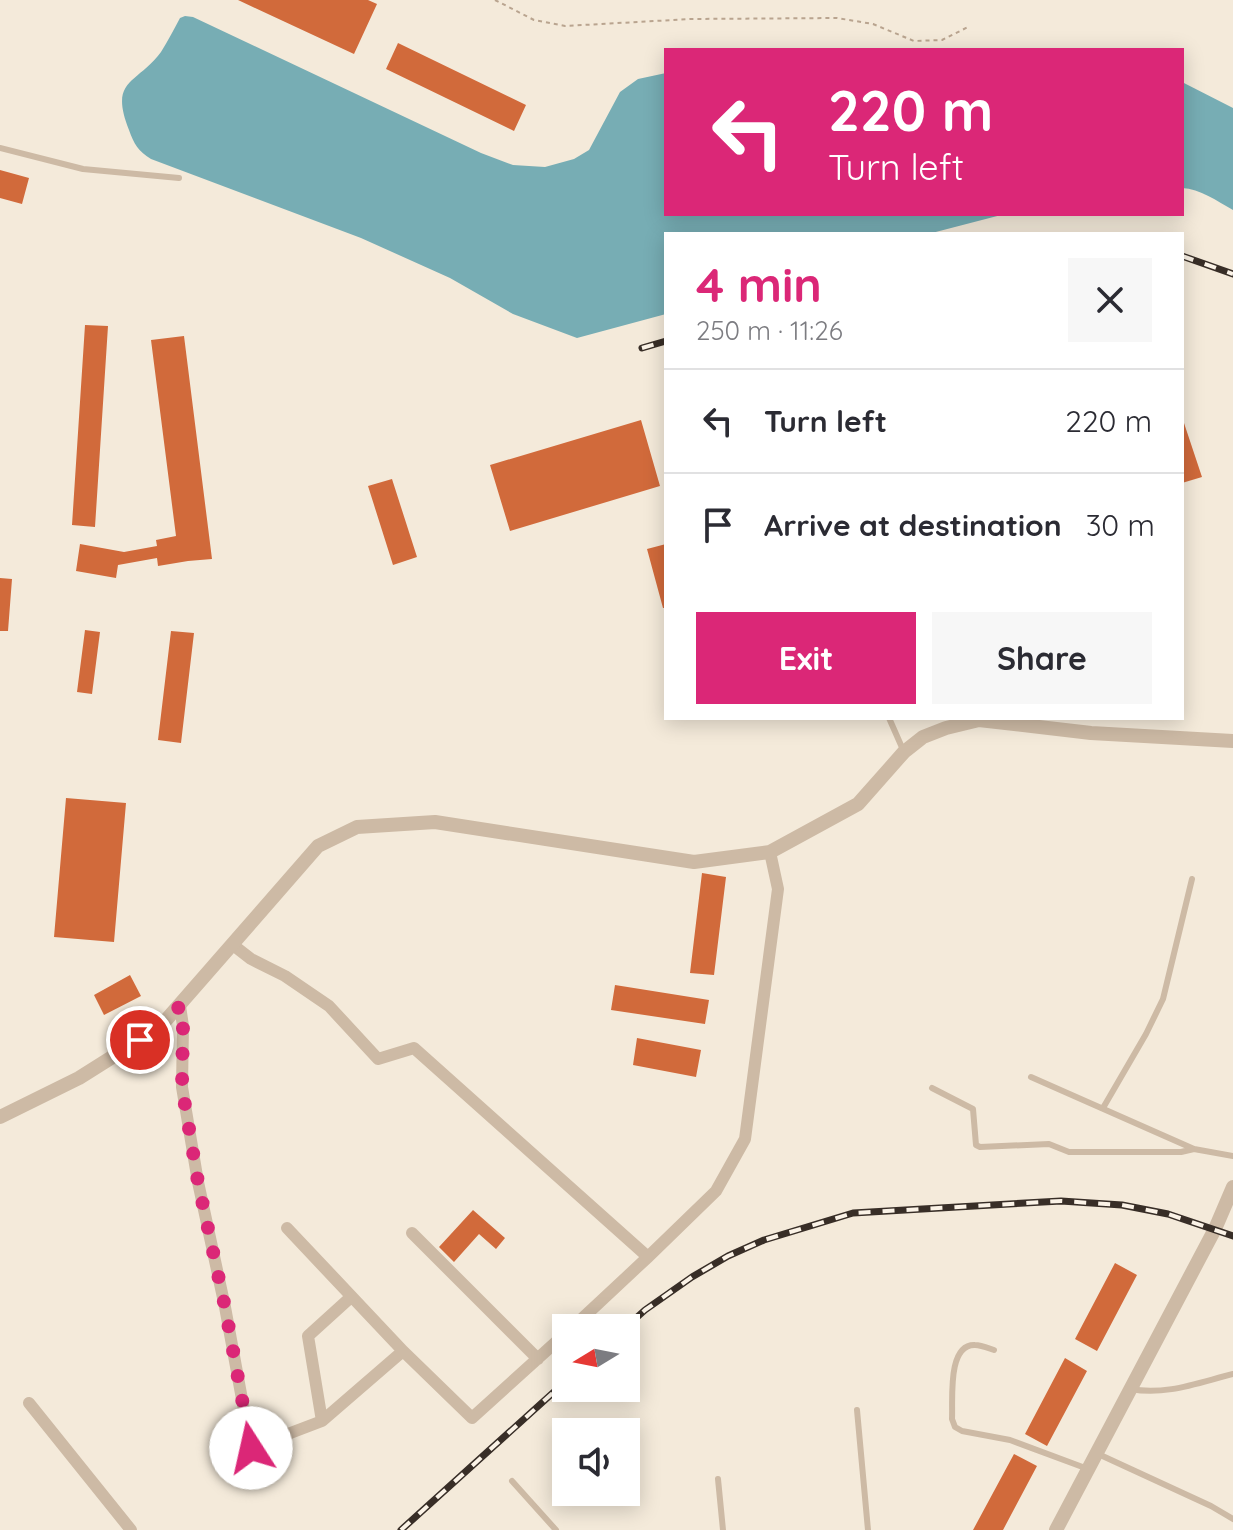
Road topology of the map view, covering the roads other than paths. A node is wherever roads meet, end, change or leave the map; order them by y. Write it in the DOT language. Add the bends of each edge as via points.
graph roads {
  1 [pos="0,148"];
  2 [pos="179,178"];
  3 [pos="890,720"];
  4 [pos="973,720"];
  5 [pos="984,720"];
  6 [pos="1233,741"];
  7 [pos="904,752"];
  8 [pos="770,852"];
  9 [pos="1192,879"];
  10 [pos="233,945"];
  11 [pos="180,1006"];
  12 [pos="1031,1077"];
  13 [pos="932,1088"];
  14 [pos="1103,1108"];
  15 [pos="0,1117"];
  16 [pos="1194,1149"];
  17 [pos="1233,1156"];
  18 [pos="1233,1187"];
  19 [pos="287,1228"];
  20 [pos="412,1233"];
  21 [pos="648,1257"];
  22 [pos="351,1297"];
  23 [pos="587,1314"];
  24 [pos="552,1346"];
  25 [pos="994,1350"];
  26 [pos="403,1351"];
  27 [pos="538,1359"];
  28 [pos="1233,1374"];
  29 [pos="1130,1389"];
  30 [pos="29,1403"];
  31 [pos="857,1410"];
  32 [pos="322,1421"];
  33 [pos="1096,1453"];
  34 [pos="1088,1469"];
  35 [pos="718,1479"];
  36 [pos="512,1481"];
  37 [pos="1233,1519"];
  38 [pos="131,1530"];
  39 [pos="556,1530"];
  40 [pos="723,1530"];
  41 [pos="868,1530"];
  42 [pos="1056,1530"];
  1 -- 2 [label="lane" via="83,169"];
  3 -- 7 [label="lane"];
  4 -- 7 [label="street" via="923,737"];
  5 -- 6 [label="street"];
  7 -- 8 [label="street" via="858,804"];
  8 -- 10 [label="street" via="694,862 435,822 357,827 318,846"];
  8 -- 21 [label="street" via="778,889 745,1139 716,1191"];
  9 -- 14 [label="lane" via="1163,999"];
  10 -- 11 [label="street"];
  10 -- 21 [label="street" via="329,1006 378,1059 414,1048"];
  11 -- 15 [label="street" via="160,1027 79,1078"];
  11 -- 32 [label="street" via="182,1087 251,1448"];
  12 -- 14 [label="lane"];
  13 -- 16 [label="lane" via="973,1109 980,1147 1049,1144 1069,1152"];
  14 -- 16 [label="lane"];
  16 -- 17 [label="lane"];
  18 -- 29 [label="street"];
  19 -- 22 [label="street"];
  20 -- 27 [label="street"];
  21 -- 23 [label="street"];
  22 -- 26 [label="street"];
  22 -- 32 [label="street" via="308,1336"];
  24 -- 27 [label="street"];
  25 -- 34 [label="lane" via="972,1345 961,1350 954,1364 955,1427 1010,1440"];
  26 -- 27 [label="street" via="472,1418"];
  26 -- 32 [label="street"];
  28 -- 29 [label="lane" via="1167,1391"];
  29 -- 33 [label="street"];
  30 -- 38 [label="street"];
  31 -- 41 [label="lane"];
  33 -- 34 [label="street"];
  33 -- 37 [label="lane"];
  34 -- 42 [label="street"];
  35 -- 40 [label="lane"];
  36 -- 39 [label="lane"];
}
